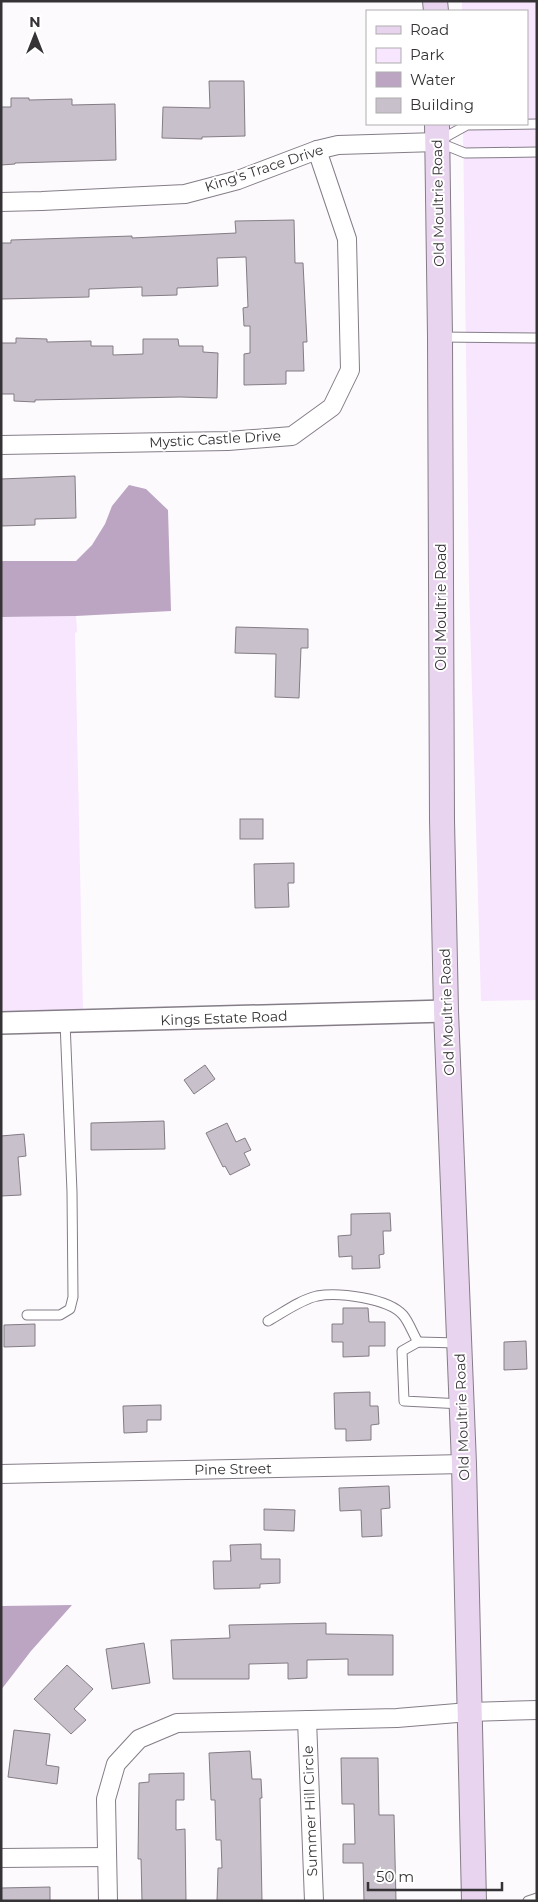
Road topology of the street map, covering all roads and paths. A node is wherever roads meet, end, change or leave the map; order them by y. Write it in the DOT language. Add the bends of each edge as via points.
graph roads {
  1 [pos="467,125"];
  2 [pos="437,133"];
  3 [pos="317,150"];
  4 [pos="537,152"];
  5 [pos="1,202"];
  6 [pos="440,337"];
  7 [pos="537,338"];
  8 [pos="1,445"];
  9 [pos="446,1011"];
  10 [pos="65,1021"];
  11 [pos="1,1023"];
  12 [pos="27,1315"];
  13 [pos="268,1321"];
  14 [pos="418,1342"];
  15 [pos="459,1343"];
  16 [pos="462,1404"];
  17 [pos="464,1464"];
  18 [pos="1,1474"];
  19 [pos="537,1710"];
  20 [pos="469,1712"];
  21 [pos="307,1720"];
  22 [pos="107,1857"];
  23 [pos="1,1858"];
  24 [pos="537,1898"];
  25 [pos="108,1901"];
  26 [pos="314,1901"];
  27 [pos="474,1901"];
  28 [pos="528,1901"];
  1 -- 2 [label="lane"];
  2 -- 3 [label="street, King's Trace Drive"];
  2 -- 4 [label="lane" via="465,153"];
  2 -- 6 [label="main road, Old Moultrie Road"];
  3 -- 5 [label="street, King's Trace Drive" via="238,180 185,194"];
  3 -- 8 [label="street, Mystic Castle Drive" via="347,239 350,370 332,407 292,436 228,441"];
  6 -- 7 [label="lane"];
  6 -- 9 [label="main road, Old Moultrie Road"];
  9 -- 10 [label="street, Kings Estate Road"];
  9 -- 15 [label="main road, Old Moultrie Road"];
  10 -- 11 [label="street, Kings Estate Road"];
  10 -- 12 [label="lane" via="73,1298 70,1309 60,1315"];
  13 -- 14 [label="lane" via="318,1296 364,1298 389,1304 403,1315"];
  14 -- 15 [label="lane"];
  14 -- 16 [label="lane" via="402,1351 404,1401"];
  15 -- 16 [label="main road, Old Moultrie Road"];
  16 -- 17 [label="main road, Old Moultrie Road"];
  17 -- 18 [label="street, Pine Street"];
  17 -- 20 [label="main road, Old Moultrie Road"];
  19 -- 20 [label="street"];
  20 -- 21 [label="street"];
  20 -- 27 [label="main road, Old Moultrie Road"];
  21 -- 22 [label="street" via="178,1723 139,1739 116,1764 106,1798"];
  21 -- 26 [label="street, Summer Hill Circle"];
  22 -- 23 [label="street"];
  22 -- 25 [label="street"];
  24 -- 28 [label="lane"];
}
